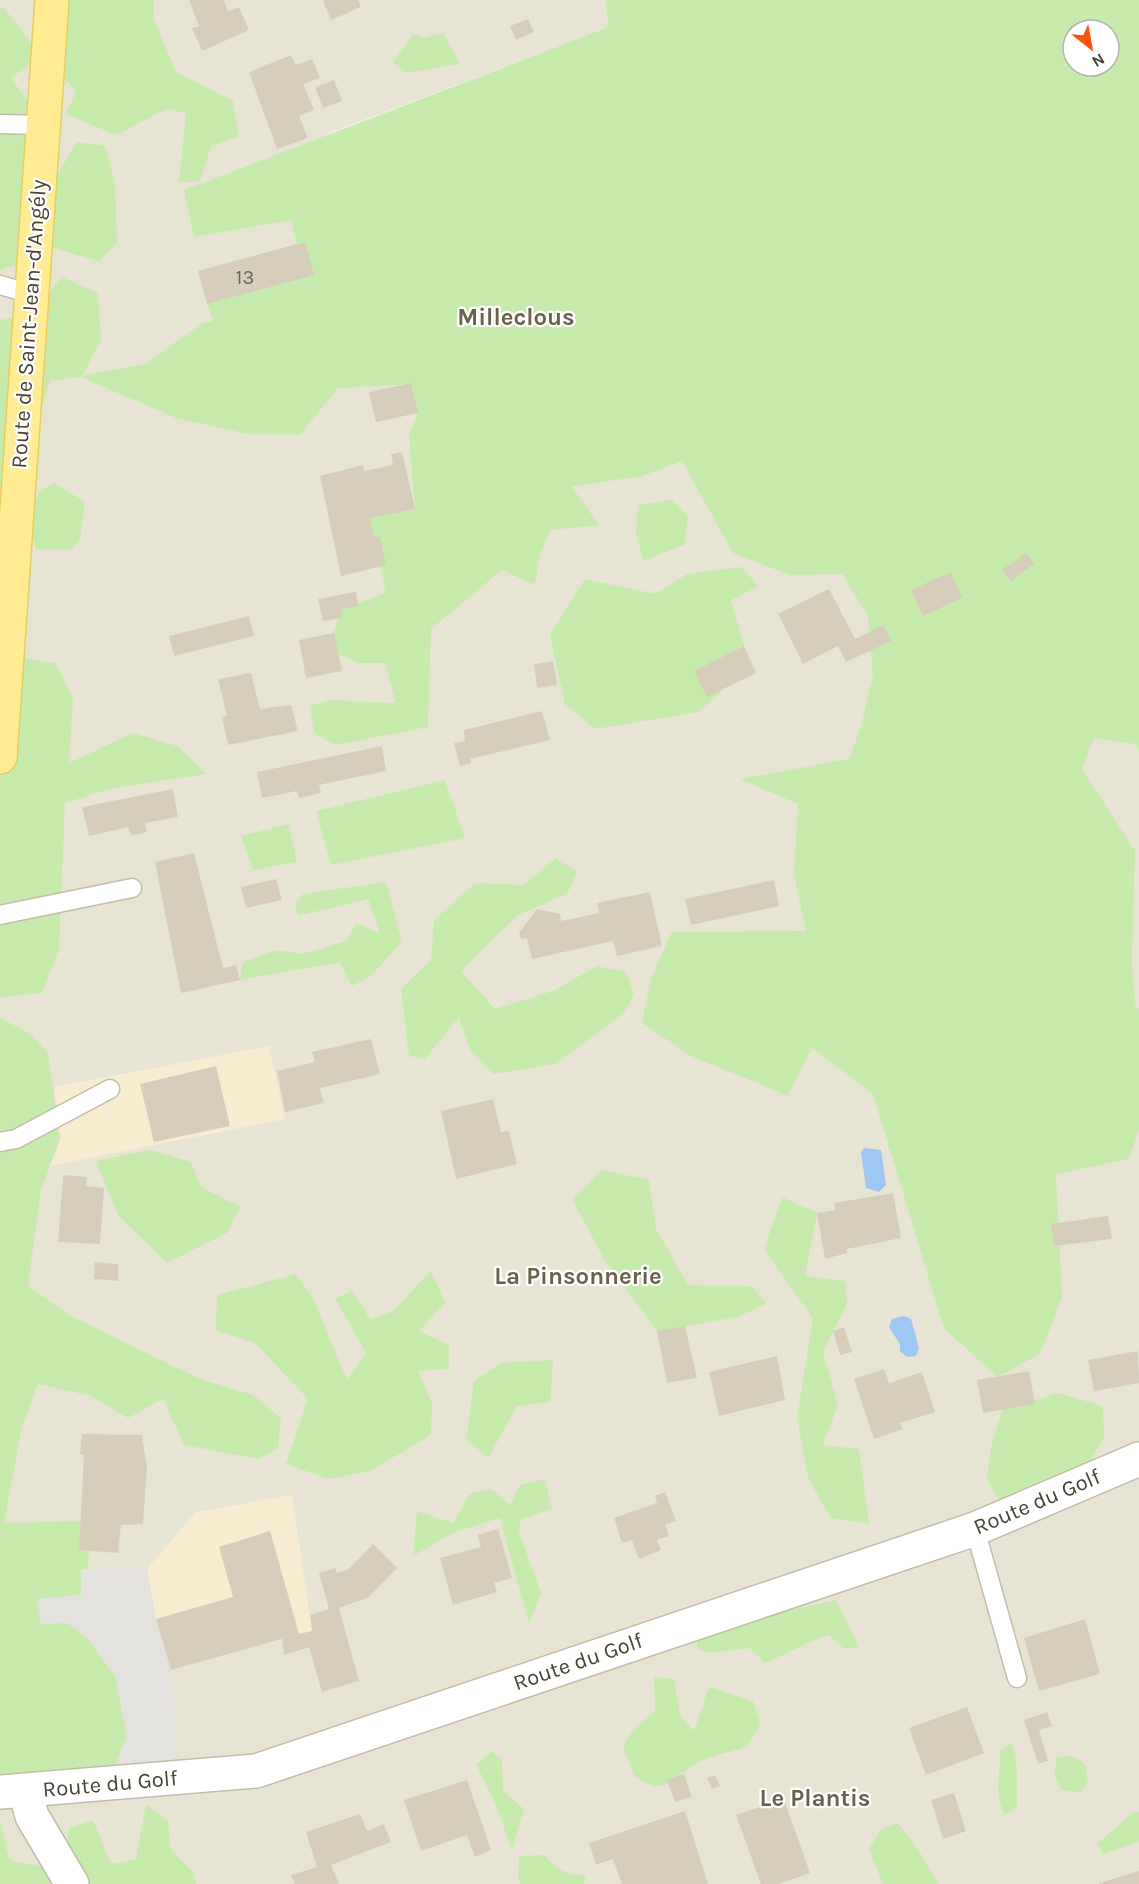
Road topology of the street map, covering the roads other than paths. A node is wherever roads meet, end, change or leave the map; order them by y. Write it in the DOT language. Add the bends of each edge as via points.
graph roads {
  1 [pos="52,0"];
  2 [pos="0,124"];
  3 [pos="43,125"];
  4 [pos="0,285"];
  5 [pos="31,294"];
  6 [pos="9,491"];
  7 [pos="5,620"];
  8 [pos="3,671"];
  9 [pos="0,757"];
  10 [pos="132,888"];
  11 [pos="0,915"];
  12 [pos="110,1089"];
  13 [pos="0,1142"];
  14 [pos="1139,1459"];
  15 [pos="975,1529"];
  16 [pos="1017,1678"];
  17 [pos="12,1792"];
  18 [pos="72,1884"];
  1 -- 3 [label="main road, Route de Saint-Jean-d'Angély"];
  2 -- 3 [label="lane"];
  3 -- 5 [label="main road, Route de Saint-Jean-d'Angély"];
  4 -- 5 [label="lane"];
  5 -- 6 [label="main road, Route de Saint-Jean-d'Angély"];
  6 -- 7 [label="main road, Route de Saint-Jean-d'Angély"];
  7 -- 8 [label="main road, Route de Saint-Jean-d'Angély"];
  8 -- 9 [label="main road, Route de Saint-Jean-d'Angély"];
  10 -- 11 [label="lane"];
  12 -- 13 [label="lane" via="16,1139"];
  14 -- 15 [label="street, Route du Golf"];
  15 -- 16 [label="lane"];
  15 -- 17 [label="street, Route du Golf" via="256,1771"];
  17 -- 18 [label="street" via="32,1816"];
}
